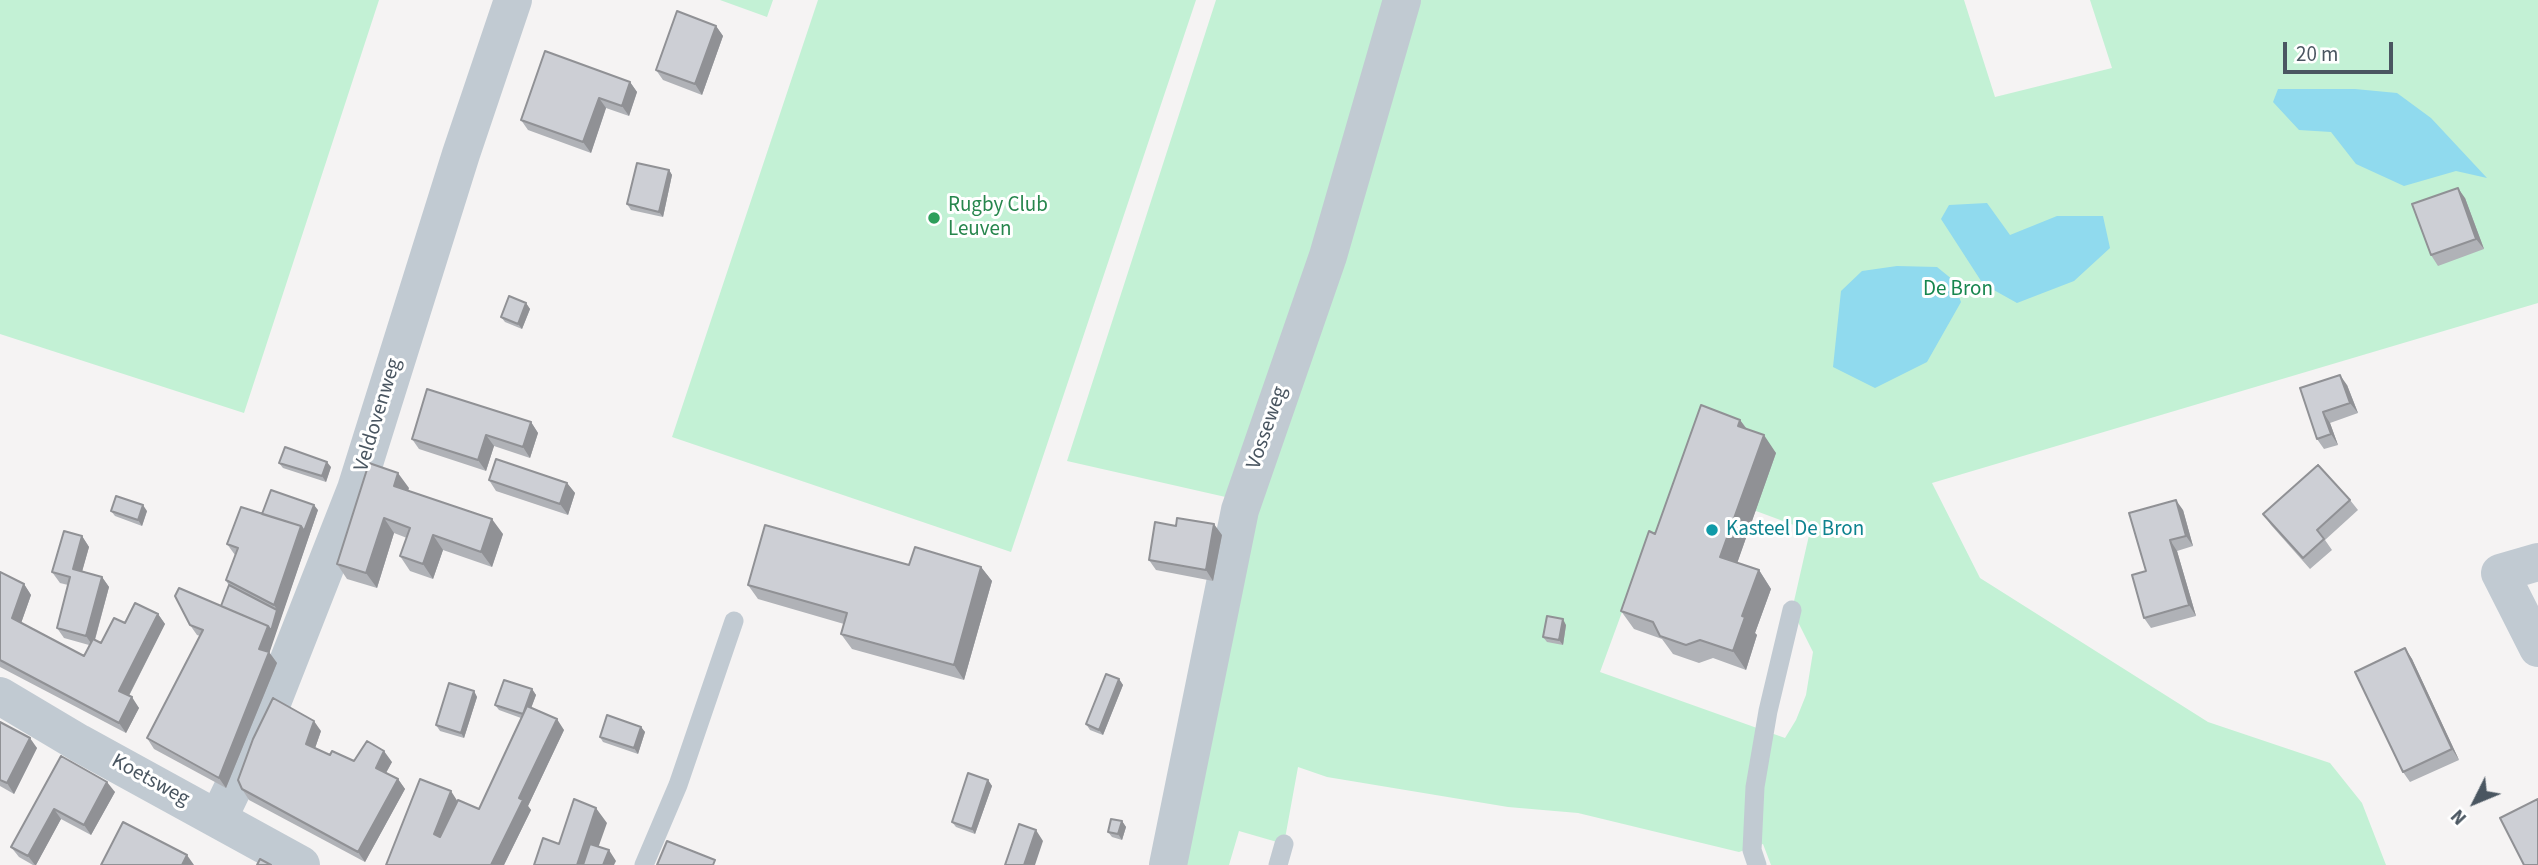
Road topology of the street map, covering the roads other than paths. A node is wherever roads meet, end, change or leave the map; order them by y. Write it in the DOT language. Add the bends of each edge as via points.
graph roads {
  1 [pos="513,0"];
  2 [pos="1402,0"];
  3 [pos="2538,562"];
  4 [pos="1792,610"];
  5 [pos="734,621"];
  6 [pos="2538,648"];
  7 [pos="0,696"];
  8 [pos="218,819"];
  9 [pos="1284,844"];
  10 [pos="300,865"];
  11 [pos="644,865"];
  12 [pos="1168,865"];
  13 [pos="1278,865"];
  14 [pos="1757,865"];
  1 -- 8 [label="street, Veldovenweg" via="356,489 264,723"];
  2 -- 12 [label="street, Vosseweg" via="1328,256 1240,510"];
  3 -- 6 [label="street" via="2500,573"];
  4 -- 14 [label="lane" via="1755,787 1752,850"];
  5 -- 11 [label="lane" via="678,785"];
  7 -- 8 [label="street, Koetsweg"];
  8 -- 10 [label="street, Koetsweg"];
  9 -- 13 [label="lane"];
}
